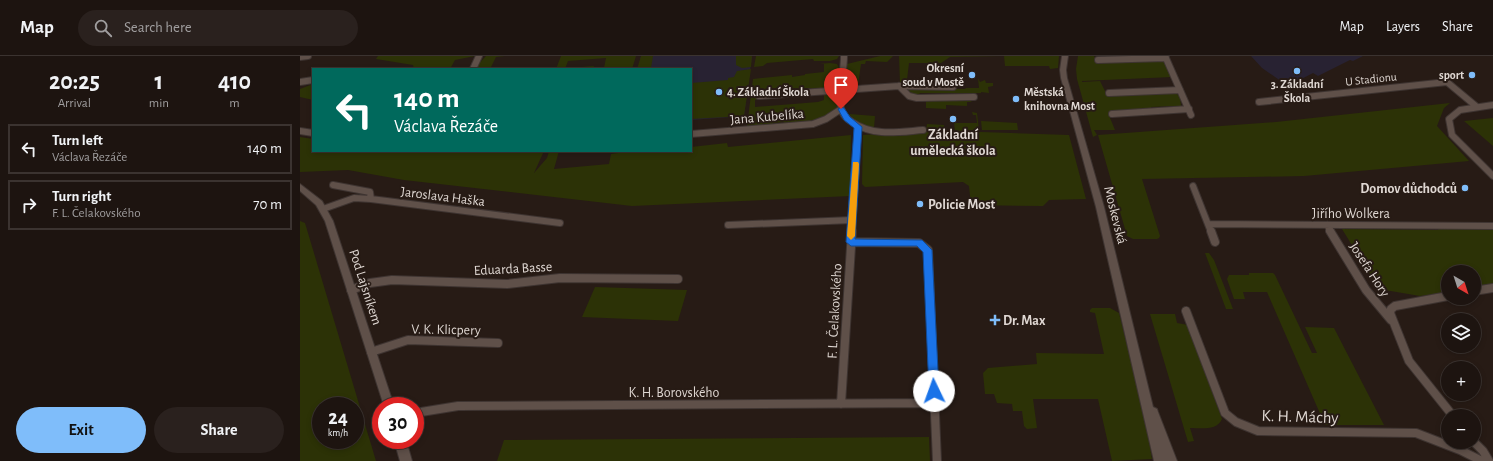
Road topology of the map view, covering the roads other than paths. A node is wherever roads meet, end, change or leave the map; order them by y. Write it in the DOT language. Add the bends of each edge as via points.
graph roads {
  1 [pos="308,56"];
  2 [pos="479,56"];
  3 [pos="844,56"];
  4 [pos="1065,56"];
  5 [pos="300,57"];
  6 [pos="1166,57"];
  7 [pos="1098,60"];
  8 [pos="473,68"];
  9 [pos="312,80"];
  10 [pos="300,82"];
  11 [pos="899,86"];
  12 [pos="953,87"];
  13 [pos="842,89"];
  14 [pos="1180,90"];
  15 [pos="1109,93"];
  16 [pos="759,96"];
  17 [pos="974,97"];
  18 [pos="1259,102"];
  19 [pos="1493,105"];
  20 [pos="1477,107"];
  21 [pos="841,109"];
  22 [pos="1189,109"];
  23 [pos="1112,114"];
  24 [pos="1191,115"];
  25 [pos="858,127"];
  26 [pos="923,130"];
  27 [pos="300,131"];
  28 [pos="312,133"];
  29 [pos="692,134"];
  30 [pos="1493,176"];
  31 [pos="334,185"];
  32 [pos="1193,186"];
  33 [pos="300,187"];
  34 [pos="371,199"];
  35 [pos="323,209"];
  36 [pos="852,220"];
  37 [pos="560,223"];
  38 [pos="1208,224"];
  39 [pos="728,225"];
  40 [pos="1328,225"];
  41 [pos="1493,226"];
  42 [pos="851,242"];
  43 [pos="1215,242"];
  44 [pos="678,279"];
  45 [pos="1493,288"];
  46 [pos="351,290"];
  47 [pos="1481,290"];
  48 [pos="1441,297"];
  49 [pos="1186,311"];
  50 [pos="1395,324"];
  51 [pos="498,343"];
  52 [pos="371,352"];
  53 [pos="1142,382"];
  54 [pos="386,397"];
  55 [pos="935,403"];
  56 [pos="842,404"];
  57 [pos="1447,409"];
  58 [pos="424,412"];
  59 [pos="403,449"];
  60 [pos="1481,449"];
  61 [pos="406,461"];
  62 [pos="937,461"];
  63 [pos="1160,461"];
  64 [pos="1171,461"];
  65 [pos="1482,461"];
  66 [pos="1489,461"];
  1 -- 5 [label="street"];
  2 -- 8 [label="street"];
  3 -- 13 [label="street"];
  4 -- 53 [label="street, Moskevská" via="1064,78 1100,207"];
  6 -- 7 [label="street"];
  6 -- 14 [label="street"];
  9 -- 10 [label="street"];
  11 -- 12 [label="street"];
  11 -- 13 [label="street"];
  11 -- 17 [label="street" via="910,96 917,98"];
  13 -- 16 [label="street"];
  13 -- 21 [label="street"];
  14 -- 15 [label="street"];
  14 -- 22 [label="street"];
  18 -- 20 [label="street, U Stadionu" via="1447,82"];
  19 -- 20 [label="street"];
  20 -- 30 [label="street" via="1460,110 1449,119 1452,135"];
  21 -- 25 [label="street"];
  21 -- 29 [label="street, Jana Kubelíka" via="813,124"];
  22 -- 23 [label="street"];
  22 -- 24 [label="street"];
  25 -- 26 [label="street" via="882,133"];
  25 -- 36 [label="street, F. L. Čelakovského"];
  27 -- 28 [label="street"];
  31 -- 34 [label="street" via="370,192"];
  32 -- 38 [label="street"];
  33 -- 35 [label="street, Pod Lajsníkem" via="314,197"];
  34 -- 35 [label="street, Jaroslava Haška" via="354,198"];
  34 -- 37 [label="street, Jaroslava Haška"];
  35 -- 46 [label="street, Pod Lajsníkem"];
  36 -- 39 [label="street"];
  36 -- 42 [label="street, F. L. Čelakovského"];
  38 -- 40 [label="street, Jiřího Wolkera"];
  38 -- 43 [label="street"];
  40 -- 41 [label="street, Jiřího Wolkera"];
  40 -- 50 [label="street, Josefa Hory" via="1366,290"];
  42 -- 55 [label="street" via="919,243 928,250"];
  42 -- 56 [label="street, F. L. Čelakovského"];
  44 -- 46 [label="street, Eduarda Basse" via="560,278 507,284 392,280 370,283"];
  45 -- 47 [label="street"];
  46 -- 52 [label="street, Pod Lajsníkem"];
  48 -- 50 [label="street, Josefa Hory" via="1395,306 1390,313"];
  49 -- 65 [label="street, K. H. Máchy" via="1225,413 1236,422 1258,431 1416,433"];
  50 -- 57 [label="street, Josefa Hory" via="1409,361"];
  51 -- 52 [label="street, V. K. Klicpery" via="408,340"];
  52 -- 54 [label="street, Pod Lajsníkem"];
  53 -- 63 [label="street, Moskevská"];
  53 -- 64 [label="street, Moskevská"];
  55 -- 56 [label="street, K. H. Borovského"];
  55 -- 62 [label="street"];
  56 -- 58 [label="street, K. H. Borovského" via="458,406"];
  59 -- 61 [label="street"];
  60 -- 66 [label="street"];
}
